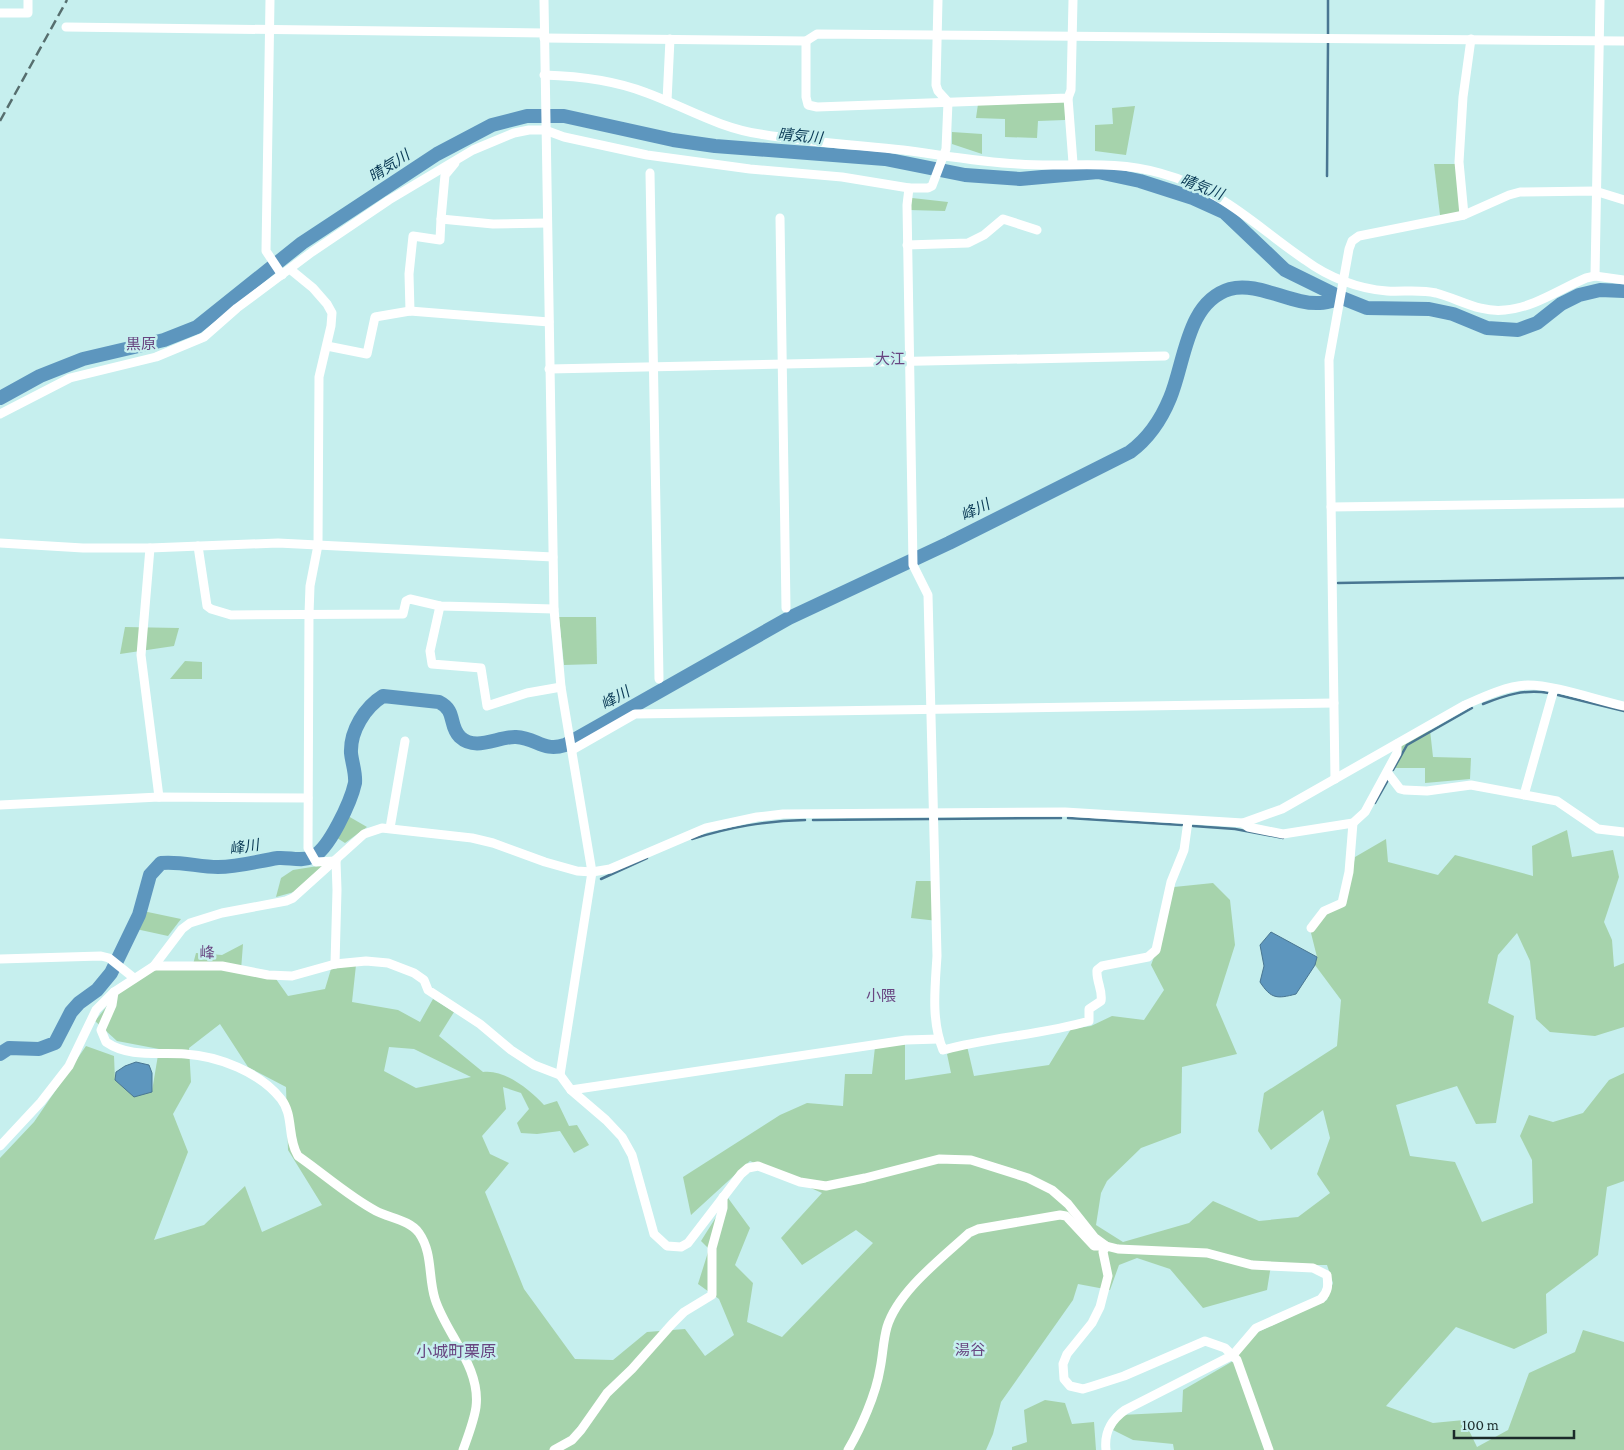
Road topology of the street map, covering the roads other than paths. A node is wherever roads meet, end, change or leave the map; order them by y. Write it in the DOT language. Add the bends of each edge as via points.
graph roads {
  1 [pos="28,0"];
  2 [pos="270,0"];
  3 [pos="544,0"];
  4 [pos="938,0"];
  5 [pos="1073,0"];
  6 [pos="1600,0"];
  7 [pos="0,13"];
  8 [pos="66,27"];
  9 [pos="269,30"];
  10 [pos="544,35"];
  11 [pos="1073,35"];
  12 [pos="938,36"];
  13 [pos="670,39"];
  14 [pos="1471,40"];
  15 [pos="806,41"];
  16 [pos="1600,41"];
  17 [pos="1624,41"];
  18 [pos="544,75"];
  19 [pos="1068,98"];
  20 [pos="667,101"];
  21 [pos="948,102"];
  22 [pos="545,130"];
  23 [pos="458,159"];
  24 [pos="942,159"];
  25 [pos="1073,163"];
  26 [pos="650,173"];
  27 [pos="909,188"];
  28 [pos="1596,191"];
  29 [pos="1624,200"];
  30 [pos="1464,215"];
  31 [pos="780,218"];
  32 [pos="442,219"];
  33 [pos="547,223"];
  34 [pos="1037,230"];
  35 [pos="907,245"];
  36 [pos="291,270"];
  37 [pos="281,273"];
  38 [pos="1595,276"];
  39 [pos="1624,280"];
  40 [pos="1344,283"];
  41 [pos="410,311"];
  42 [pos="549,322"];
  43 [pos="327,346"];
  44 [pos="1164,356"];
  45 [pos="909,363"];
  46 [pos="782,365"];
  47 [pos="653,367"];
  48 [pos="549,369"];
  49 [pos="0,414"];
  50 [pos="1624,503"];
  51 [pos="1331,507"];
  52 [pos="0,543"];
  53 [pos="318,545"];
  54 [pos="198,546"];
  55 [pos="150,548"];
  56 [pos="552,557"];
  57 [pos="440,606"];
  58 [pos="554,608"];
  59 [pos="786,608"];
  60 [pos="309,614"];
  61 [pos="659,679"];
  62 [pos="561,687"];
  63 [pos="1554,689"];
  64 [pos="1334,703"];
  65 [pos="1624,706"];
  66 [pos="931,708"];
  67 [pos="404,741"];
  68 [pos="1397,744"];
  69 [pos="572,750"];
  70 [pos="1387,772"];
  71 [pos="1335,779"];
  72 [pos="1524,795"];
  73 [pos="159,797"];
  74 [pos="308,798"];
  75 [pos="0,805"];
  76 [pos="933,813"];
  77 [pos="1188,821"];
  78 [pos="1243,823"];
  79 [pos="1353,823"];
  80 [pos="390,828"];
  81 [pos="1624,832"];
  82 [pos="336,861"];
  83 [pos="592,872"];
  84 [pos="1311,928"];
  85 [pos="0,959"];
  86 [pos="335,964"];
  87 [pos="154,966"];
  88 [pos="134,978"];
  89 [pos="114,992"];
  90 [pos="939,1039"];
  91 [pos="560,1076"];
  92 [pos="571,1090"];
  93 [pos="0,1146"];
  94 [pos="723,1197"];
  95 [pos="1106,1246"];
  96 [pos="1233,1355"];
  97 [pos="463,1450"];
  98 [pos="554,1450"];
  99 [pos="848,1450"];
  100 [pos="1106,1450"];
  101 [pos="1269,1450"];
  1 -- 7 [label="street" via="28,13"];
  2 -- 9 [label="street"];
  3 -- 10 [label="street"];
  4 -- 12 [label="street"];
  5 -- 11 [label="street"];
  6 -- 16 [label="street"];
  8 -- 9 [label="street"];
  9 -- 10 [label="street"];
  9 -- 37 [label="street" via="267,254"];
  10 -- 13 [label="street"];
  10 -- 18 [label="street"];
  11 -- 12 [label="street"];
  11 -- 14 [label="street"];
  11 -- 19 [label="street"];
  12 -- 15 [label="street" via="817,34"];
  12 -- 21 [label="street" via="936,86"];
  13 -- 15 [label="street"];
  13 -- 20 [label="street"];
  14 -- 16 [label="street"];
  14 -- 30 [label="street" via="1459,162"];
  15 -- 21 [label="street" via="808,105"];
  16 -- 17 [label="street"];
  16 -- 28 [label="street"];
  18 -- 20 [label="street" via="597,80"];
  18 -- 22 [label="street"];
  19 -- 21 [label="street"];
  19 -- 25 [label="street"];
  20 -- 24 [label="street" via="739,130"];
  21 -- 24 [label="street" via="946,149"];
  22 -- 23 [label="street" via="514,133"];
  22 -- 27 [label="street" via="648,155 842,177"];
  22 -- 33 [label="street"];
  23 -- 32 [label="street" via="445,176"];
  23 -- 36 [label="street" via="389,200"];
  24 -- 25 [label="street" via="1023,165"];
  24 -- 27 [label="street" via="932,186"];
  25 -- 40 [label="street" via="1128,166 1182,180 1232,205 1304,260"];
  26 -- 47 [label="street"];
  27 -- 35 [label="street"];
  28 -- 29 [label="street"];
  28 -- 30 [label="street" via="1520,192"];
  28 -- 38 [label="street"];
  30 -- 40 [label="street" via="1359,236 1349,249"];
  31 -- 46 [label="street"];
  32 -- 33 [label="street" via="493,224"];
  32 -- 41 [label="street" via="440,240 413,236"];
  33 -- 42 [label="street"];
  34 -- 35 [label="street" via="1003,219 968,243"];
  35 -- 45 [label="street"];
  36 -- 37 [label="street"];
  36 -- 43 [label="street" via="313,288 332,313"];
  37 -- 49 [label="street" via="204,337 156,357 70,378"];
  38 -- 39 [label="street"];
  38 -- 40 [label="street" via="1529,304 1503,311 1475,307 1425,291 1387,291"];
  40 -- 51 [label="street" via="1329,360"];
  41 -- 42 [label="street"];
  41 -- 43 [label="street" via="375,317 367,354"];
  42 -- 48 [label="street"];
  43 -- 53 [label="street" via="319,377"];
  44 -- 45 [label="street"];
  45 -- 46 [label="street"];
  45 -- 66 [label="street" via="913,565 928,595"];
  46 -- 47 [label="street"];
  46 -- 59 [label="street"];
  47 -- 48 [label="street"];
  47 -- 61 [label="street"];
  48 -- 56 [label="street"];
  50 -- 51 [label="street"];
  51 -- 64 [label="street"];
  52 -- 55 [label="street"];
  53 -- 54 [label="street"];
  53 -- 56 [label="street"];
  53 -- 60 [label="street" via="310,586"];
  54 -- 55 [label="street"];
  54 -- 60 [label="street" via="207,606 212,610 231,615"];
  55 -- 73 [label="street" via="141,655"];
  56 -- 58 [label="street"];
  57 -- 58 [label="street"];
  57 -- 60 [label="street" via="410,599 406,601 403,614"];
  57 -- 62 [label="street" via="430,651 432,664 480,668 488,706 527,692"];
  58 -- 62 [label="street"];
  60 -- 74 [label="street"];
  62 -- 69 [label="street"];
  63 -- 65 [label="street"];
  63 -- 68 [label="street" via="1527,685 1488,695"];
  63 -- 72 [label="street"];
  64 -- 66 [label="street"];
  64 -- 71 [label="street"];
  66 -- 69 [label="street" via="636,714"];
  66 -- 76 [label="street"];
  67 -- 80 [label="street"];
  68 -- 70 [label="street" via="1397,753"];
  68 -- 71 [label="street"];
  69 -- 83 [label="street"];
  70 -- 72 [label="street" via="1404,790 1471,785"];
  70 -- 79 [label="street" via="1365,812"];
  71 -- 78 [label="street" via="1282,809"];
  72 -- 81 [label="street" via="1557,801 1598,829"];
  73 -- 74 [label="street"];
  73 -- 75 [label="street"];
  74 -- 82 [label="street" via="310,854 316,862"];
  76 -- 77 [label="street" via="1065,812"];
  76 -- 83 [label="street" via="757,817 706,828 610,868"];
  76 -- 90 [label="street" via="937,956 934,1003"];
  77 -- 78 [label="street"];
  77 -- 90 [label="street" via="1184,850 1171,882 1156,950 1148,958 1102,966 1097,970 1101,1001 1089,1009 1088,1021 943,1050"];
  78 -- 79 [label="street" via="1262,831 1283,834"];
  79 -- 84 [label="street" via="1349,872 1342,903 1324,911"];
  80 -- 82 [label="street" via="364,834"];
  80 -- 83 [label="street" via="472,838 561,866"];
  82 -- 86 [label="street"];
  82 -- 87 [label="street" via="286,901 222,912 190,923"];
  83 -- 91 [label="street"];
  85 -- 88 [label="street" via="101,956 109,958"];
  86 -- 87 [label="street" via="286,976 222,966"];
  86 -- 91 [label="street" via="376,962 414,973 424,980 428,990 480,1024 511,1050"];
  87 -- 88 [label="street"];
  88 -- 89 [label="street"];
  89 -- 93 [label="street" via="96,1010 78,1050 54,1086"];
  89 -- 97 [label="street" via="101,1030 106,1042 125,1051 200,1056 225,1063 260,1080 283,1101 289,1118 292,1147 298,1156 362,1203 408,1224 419,1233 430,1259 435,1298 476,1388 476,1408"];
  90 -- 92 [label="street" via="906,1040"];
  91 -- 92 [label="street"];
  92 -- 94 [label="street" via="606,1120 632,1154 649,1220 660,1242 673,1247 688,1243"];
  94 -- 95 [label="street" via="741,1174 758,1166 800,1182 826,1186 927,1161 960,1158 1028,1178 1052,1190"];
  94 -- 98 [label="street" via="712,1248 712,1295 684,1312 600,1402 572,1440"];
  95 -- 96 [label="street" via="1103,1252 1108,1276 1100,1307 1063,1364 1064,1379 1070,1386 1083,1389 1124,1376 1204,1341 1226,1348"];
  95 -- 96 [label="street" via="1207,1253 1252,1265 1313,1268 1327,1275 1329,1286 1321,1299 1256,1328"];
  95 -- 99 [label="street" via="1094,1246 1066,1216 1060,1214 969,1233 918,1279 892,1316 887,1326 876,1385 861,1427"];
  96 -- 100 [label="street" via="1114,1418 1108,1430"];
  96 -- 101 [label="street"];
}
